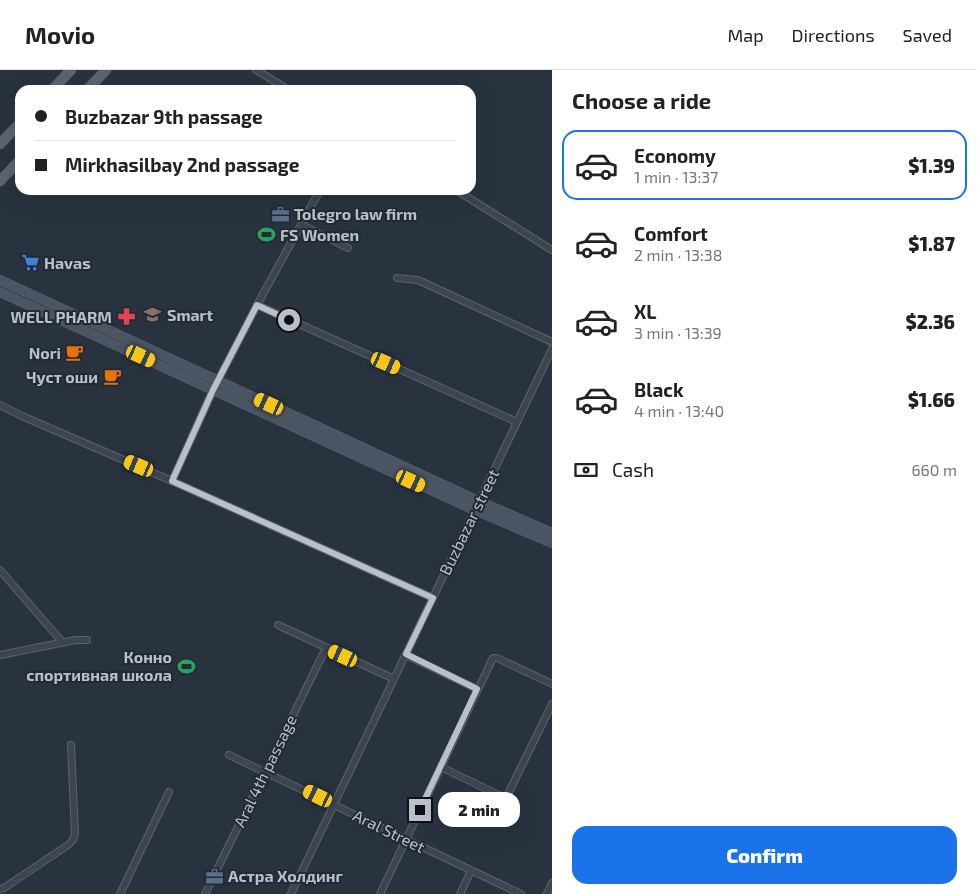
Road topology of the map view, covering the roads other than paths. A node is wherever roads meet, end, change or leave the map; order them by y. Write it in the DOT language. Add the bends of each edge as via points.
graph roads {
  1 [pos="71,70"];
  2 [pos="106,70"];
  3 [pos="256,70"];
  4 [pos="57,85"];
  5 [pos="92,85"];
  6 [pos="281,85"];
  7 [pos="15,128"];
  8 [pos="0,144"];
  9 [pos="15,165"];
  10 [pos="0,181"];
  11 [pos="317,195"];
  12 [pos="464,195"];
  13 [pos="302,225"];
  14 [pos="348,248"];
  15 [pos="552,250"];
  16 [pos="397,278"];
  17 [pos="0,280"];
  18 [pos="0,292"];
  19 [pos="257,305"];
  20 [pos="552,342"];
  21 [pos="552,349"];
  22 [pos="218,380"];
  23 [pos="213,390"];
  24 [pos="0,405"];
  25 [pos="517,422"];
  26 [pos="172,481"];
  27 [pos="477,506"];
  28 [pos="552,533"];
  29 [pos="552,543"];
  30 [pos="0,570"];
  31 [pos="433,598"];
  32 [pos="278,625"];
  33 [pos="87,640"];
  34 [pos="63,643"];
  35 [pos="326,648"];
  36 [pos="406,654"];
  37 [pos="0,655"];
  38 [pos="394,679"];
  39 [pos="552,684"];
  40 [pos="477,689"];
  41 [pos="552,704"];
  42 [pos="544,720"];
  43 [pos="552,724"];
  44 [pos="71,745"];
  45 [pos="229,755"];
  46 [pos="441,767"];
  47 [pos="265,771"];
  48 [pos="169,792"];
  49 [pos="335,804"];
  50 [pos="407,839"];
  51 [pos="472,871"];
  52 [pos="552,883"];
  53 [pos="0,888"];
  54 [pos="120,894"];
  55 [pos="205,894"];
  56 [pos="291,894"];
  57 [pos="380,894"];
  58 [pos="460,894"];
  59 [pos="521,894"];
  60 [pos="547,894"];
  1 -- 4 [label="main road"];
  2 -- 5 [label="main road"];
  3 -- 6 [label="street"];
  7 -- 8 [label="main road"];
  9 -- 10 [label="main road"];
  11 -- 13 [label="street"];
  12 -- 15 [label="street"];
  13 -- 14 [label="street"];
  13 -- 19 [label="street"];
  16 -- 20 [label="street" via="418,280"];
  17 -- 22 [label="street"];
  18 -- 23 [label="street"];
  19 -- 22 [label="street"];
  19 -- 25 [label="street"];
  21 -- 25 [label="street, Buzbazar street"];
  22 -- 23 [label="street"];
  22 -- 27 [label="street"];
  23 -- 26 [label="street"];
  23 -- 27 [label="street"];
  24 -- 26 [label="street"];
  25 -- 27 [label="street, Buzbazar street"];
  26 -- 31 [label="street"];
  27 -- 28 [label="street"];
  27 -- 29 [label="street"];
  27 -- 31 [label="street, Buzbazar street"];
  30 -- 34 [label="street"];
  31 -- 36 [label="street, Buzbazar street"];
  32 -- 35 [label="street"];
  33 -- 34 [label="street"];
  34 -- 37 [label="street"];
  35 -- 38 [label="street"];
  35 -- 47 [label="street, Aral 4th passage"];
  36 -- 38 [label="street, Buzbazar street"];
  36 -- 40 [label="street"];
  38 -- 49 [label="street, Buzbazar street"];
  39 -- 40 [label="street" via="493,658"];
  40 -- 46 [label="street"];
  41 -- 42 [label="street"];
  42 -- 43 [label="street"];
  42 -- 46 [label="street" via="507,796 503,797"];
  44 -- 53 [label="street" via="73,840"];
  45 -- 47 [label="street, Aral Street"];
  46 -- 50 [label="street"];
  47 -- 49 [label="street, Aral Street"];
  47 -- 55 [label="street, Aral 4th passage"];
  48 -- 54 [label="street"];
  49 -- 50 [label="street, Aral Street"];
  49 -- 56 [label="street, Buzbazar street"];
  50 -- 51 [label="street, Aral Street"];
  50 -- 57 [label="street"];
  51 -- 58 [label="street"];
  51 -- 59 [label="street, Aral Street"];
  52 -- 60 [label="street"];
}
